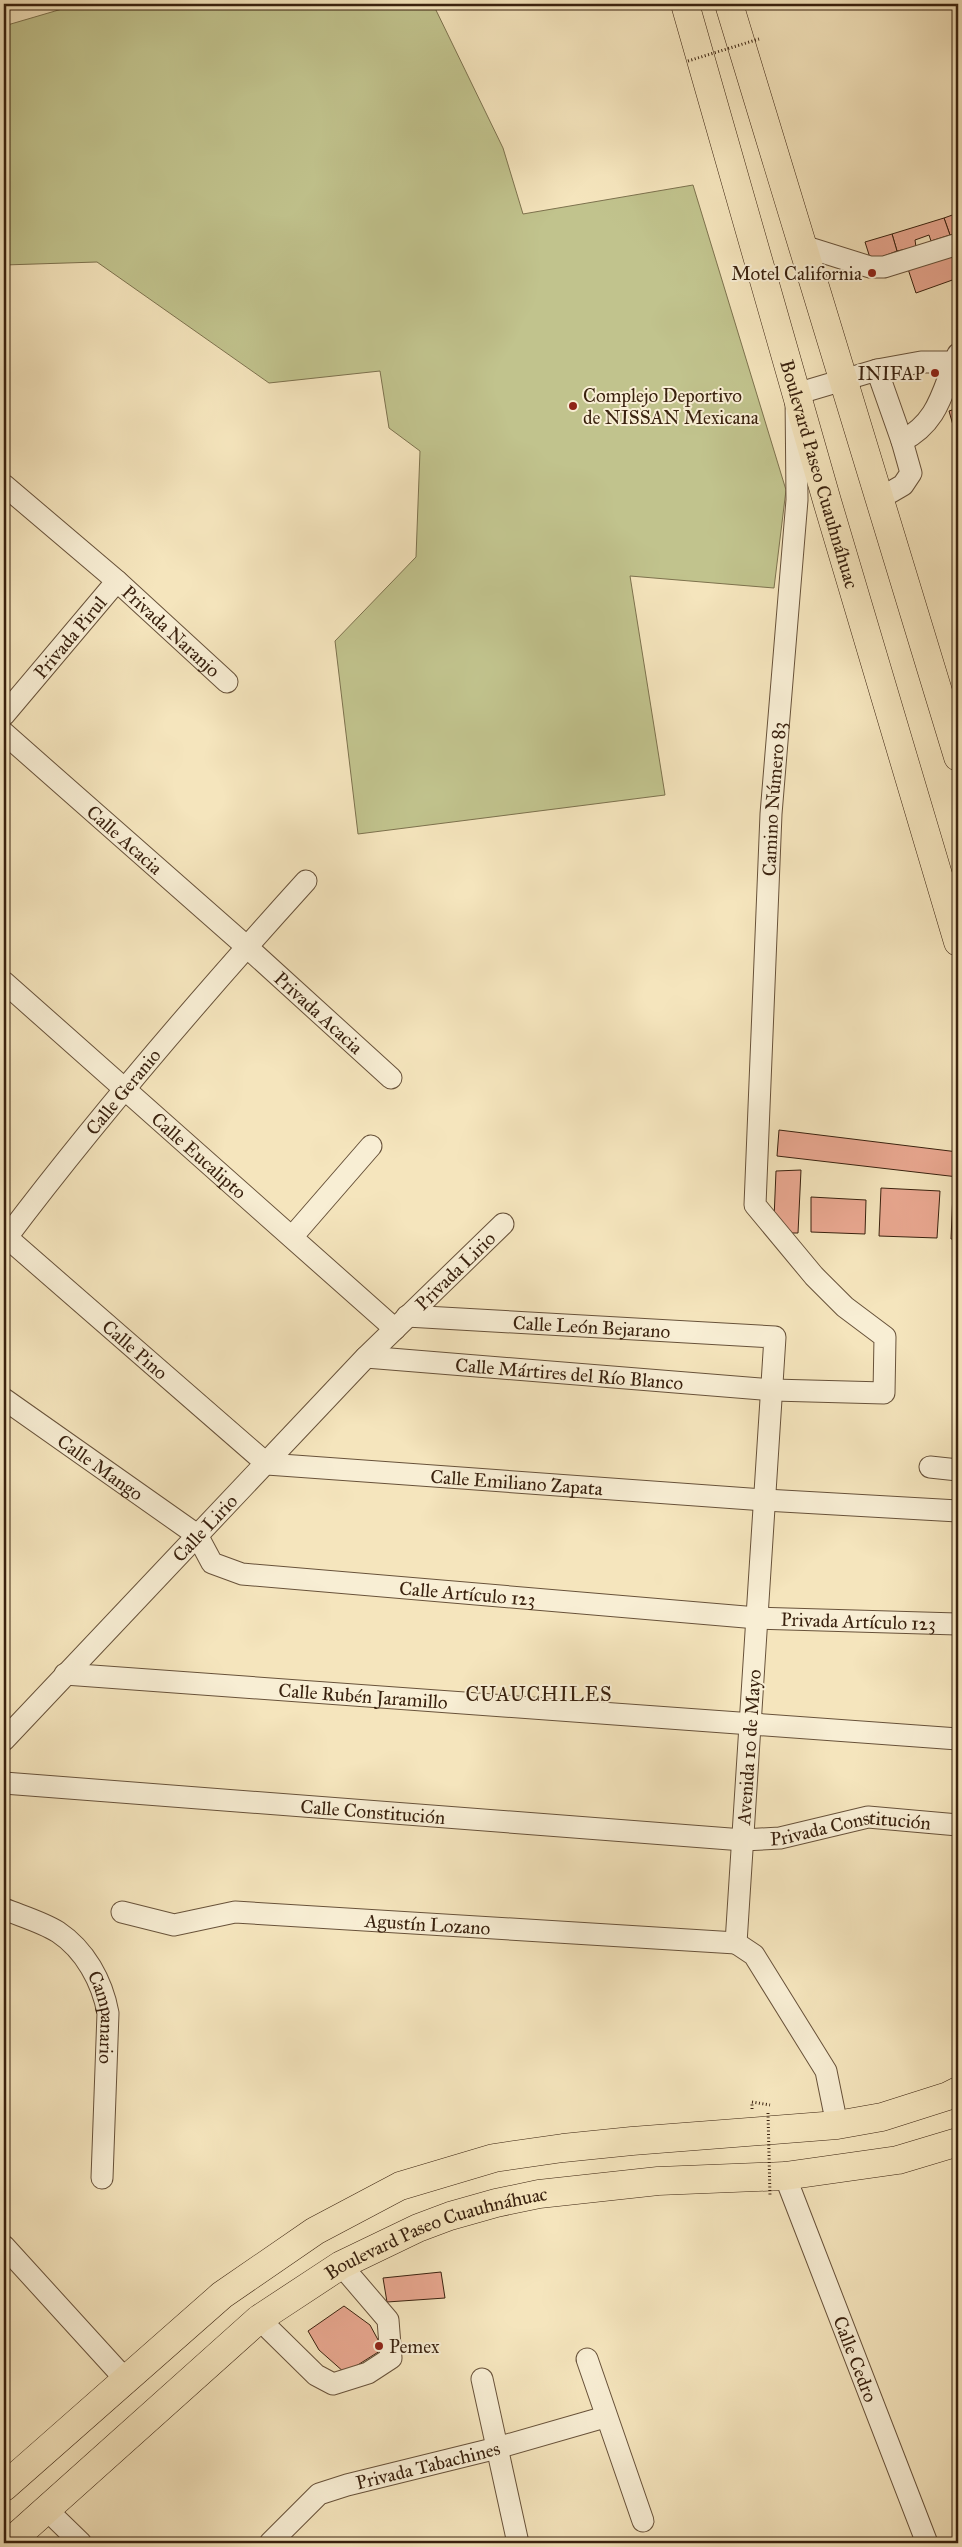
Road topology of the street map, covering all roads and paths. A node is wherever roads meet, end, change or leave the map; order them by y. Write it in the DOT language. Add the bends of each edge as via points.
graph roads {
  1 [pos="685,4"];
  2 [pos="730,4"];
  3 [pos="759,39"];
  4 [pos="688,60"];
  5 [pos="958,244"];
  6 [pos="803,246"];
  7 [pos="956,358"];
  8 [pos="877,370"];
  9 [pos="844,379"];
  10 [pos="796,394"];
  11 [pos="902,441"];
  12 [pos="4,486"];
  13 [pos="880,499"];
  14 [pos="116,581"];
  15 [pos="227,682"];
  16 [pos="4,715"];
  17 [pos="4,733"];
  18 [pos="958,757"];
  19 [pos="306,881"];
  20 [pos="958,942"];
  21 [pos="247,947"];
  22 [pos="4,982"];
  23 [pos="391,1078"];
  24 [pos="125,1090"];
  25 [pos="371,1146"];
  26 [pos="755,1205"];
  27 [pos="503,1224"];
  28 [pos="292,1236"];
  29 [pos="5,1238"];
  30 [pos="401,1322"];
  31 [pos="775,1337"];
  32 [pos="366,1357"];
  33 [pos="773,1390"];
  34 [pos="4,1399"];
  35 [pos="268,1464"];
  36 [pos="930,1467"];
  37 [pos="958,1470"];
  38 [pos="765,1500"];
  39 [pos="958,1511"];
  40 [pos="197,1535"];
  41 [pos="757,1618"];
  42 [pos="958,1624"];
  43 [pos="66,1674"];
  44 [pos="750,1724"];
  45 [pos="958,1739"];
  46 [pos="4,1740"];
  47 [pos="4,1783"];
  48 [pos="958,1825"];
  49 [pos="743,1840"];
  50 [pos="4,1908"];
  51 [pos="122,1912"];
  52 [pos="736,1943"];
  53 [pos="958,2091"];
  54 [pos="768,2113"];
  55 [pos="837,2126"];
  56 [pos="958,2142"];
  57 [pos="102,2178"];
  58 [pos="778,2186"];
  59 [pos="4,2246"];
  60 [pos="342,2265"];
  61 [pos="259,2319"];
  62 [pos="587,2359"];
  63 [pos="482,2379"];
  64 [pos="126,2380"];
  65 [pos="605,2417"];
  66 [pos="497,2448"];
  67 [pos="4,2487"];
  68 [pos="46,2509"];
  69 [pos="643,2521"];
  70 [pos="9,2543"];
  71 [pos="81,2543"];
  72 [pos="270,2543"];
  73 [pos="518,2543"];
  74 [pos="927,2543"];
  1 -- 10 [label="main road, Boulevard Paseo Cuauhnáhuac"];
  2 -- 6 [label="main road"];
  3 -- 4 [label="path, bridge"];
  5 -- 6 [label="street" via="884,267 870,267"];
  6 -- 9 [label="main road"];
  7 -- 8 [label="street"];
  7 -- 11 [label="street" via="934,414 918,433"];
  8 -- 9 [label="street"];
  8 -- 11 [label="street"];
  9 -- 10 [label="street"];
  9 -- 13 [label="main road"];
  10 -- 20 [label="main road, Boulevard Paseo Cuauhnáhuac"];
  10 -- 26 [label="street, Camino Número 83" via="797,500 771,814"];
  11 -- 13 [label="street" via="911,473 903,485"];
  12 -- 14 [label="street, Privada Naranjo"];
  13 -- 18 [label="main road"];
  14 -- 15 [label="street, Privada Naranjo"];
  14 -- 16 [label="street, Privada Pirul"];
  17 -- 21 [label="street, Calle Acacia"];
  19 -- 21 [label="street, Calle Geranio"];
  21 -- 23 [label="street, Privada Acacia"];
  21 -- 24 [label="street, Calle Geranio"];
  22 -- 24 [label="street, Calle Eucalipto"];
  24 -- 28 [label="street, Calle Eucalipto"];
  24 -- 29 [label="street, Calle Geranio"];
  25 -- 28 [label="street"];
  26 -- 33 [label="street, Calle Mártires del Río Blanco" via="814,1276 845,1307 885,1337 884,1392"];
  27 -- 30 [label="street, Privada Lirio"];
  28 -- 30 [label="street, Calle Eucalipto"];
  29 -- 35 [label="street, Calle Pino"];
  30 -- 31 [label="street, Calle León Bejarano"];
  30 -- 32 [label="street, Calle Lirio"];
  31 -- 33 [label="street, Avenida 10 de Mayo"];
  32 -- 33 [label="street, Calle Mártires del Río Blanco"];
  32 -- 35 [label="street, Calle Lirio"];
  33 -- 38 [label="street, Avenida 10 de Mayo"];
  34 -- 40 [label="street, Calle Mango"];
  35 -- 38 [label="street, Calle Emiliano Zapata"];
  35 -- 40 [label="street, Calle Lirio"];
  36 -- 37 [label="street"];
  38 -- 39 [label="street, Calle Emiliano Zapata"];
  38 -- 41 [label="street, Avenida 10 de Mayo"];
  40 -- 41 [label="street, Calle Artículo 123" via="212,1563 242,1574"];
  40 -- 43 [label="street, Calle Lirio"];
  41 -- 42 [label="street, Privada Artículo 123"];
  41 -- 44 [label="street, Avenida 10 de Mayo"];
  43 -- 44 [label="street, Calle Rubén Jaramillo"];
  43 -- 46 [label="street, Calle Lirio"];
  44 -- 45 [label="street, Calle Rubén Jaramillo"];
  44 -- 49 [label="street, Avenida 10 de Mayo"];
  47 -- 49 [label="street, Calle Constitución"];
  48 -- 49 [label="street, Privada Constitución" via="868,1817 780,1838"];
  49 -- 52 [label="street, Avenida 10 de Mayo"];
  50 -- 57 [label="street, Campanario" via="57,1932 86,1958 104,1992 108,2013"];
  51 -- 52 [label="street, Agustín Lozano" via="174,1925 235,1912"];
  52 -- 55 [label="street" via="754,1955 826,2071"];
  53 -- 55 [label="main road" via="882,2117"];
  54 -- 58 [label="path, bridge"];
  55 -- 64 [label="main road" via="765,2129 563,2148 494,2158 400,2186 315,2231 222,2295"];
  56 -- 58 [label="main road, Boulevard Paseo Cuauhnáhuac" via="898,2160"];
  58 -- 60 [label="main road, Boulevard Paseo Cuauhnáhuac" via="709,2178 539,2194 450,2216"];
  58 -- 74 [label="street, Calle Cedro"];
  59 -- 64 [label="street"];
  60 -- 61 [label="main road, Boulevard Paseo Cuauhnáhuac"];
  60 -- 61 [label="street" via="388,2320 391,2358 368,2373 333,2384 316,2376"];
  61 -- 68 [label="main road, Boulevard Paseo Cuauhnáhuac"];
  62 -- 65 [label="street"];
  63 -- 66 [label="street"];
  64 -- 67 [label="main road"];
  65 -- 66 [label="street, Privada Tabachines"];
  65 -- 69 [label="street"];
  66 -- 72 [label="street, Privada Tabachines" via="319,2494"];
  66 -- 73 [label="street"];
  68 -- 70 [label="main road, Boulevard Paseo Cuauhnáhuac"];
  68 -- 71 [label="street"];
}
